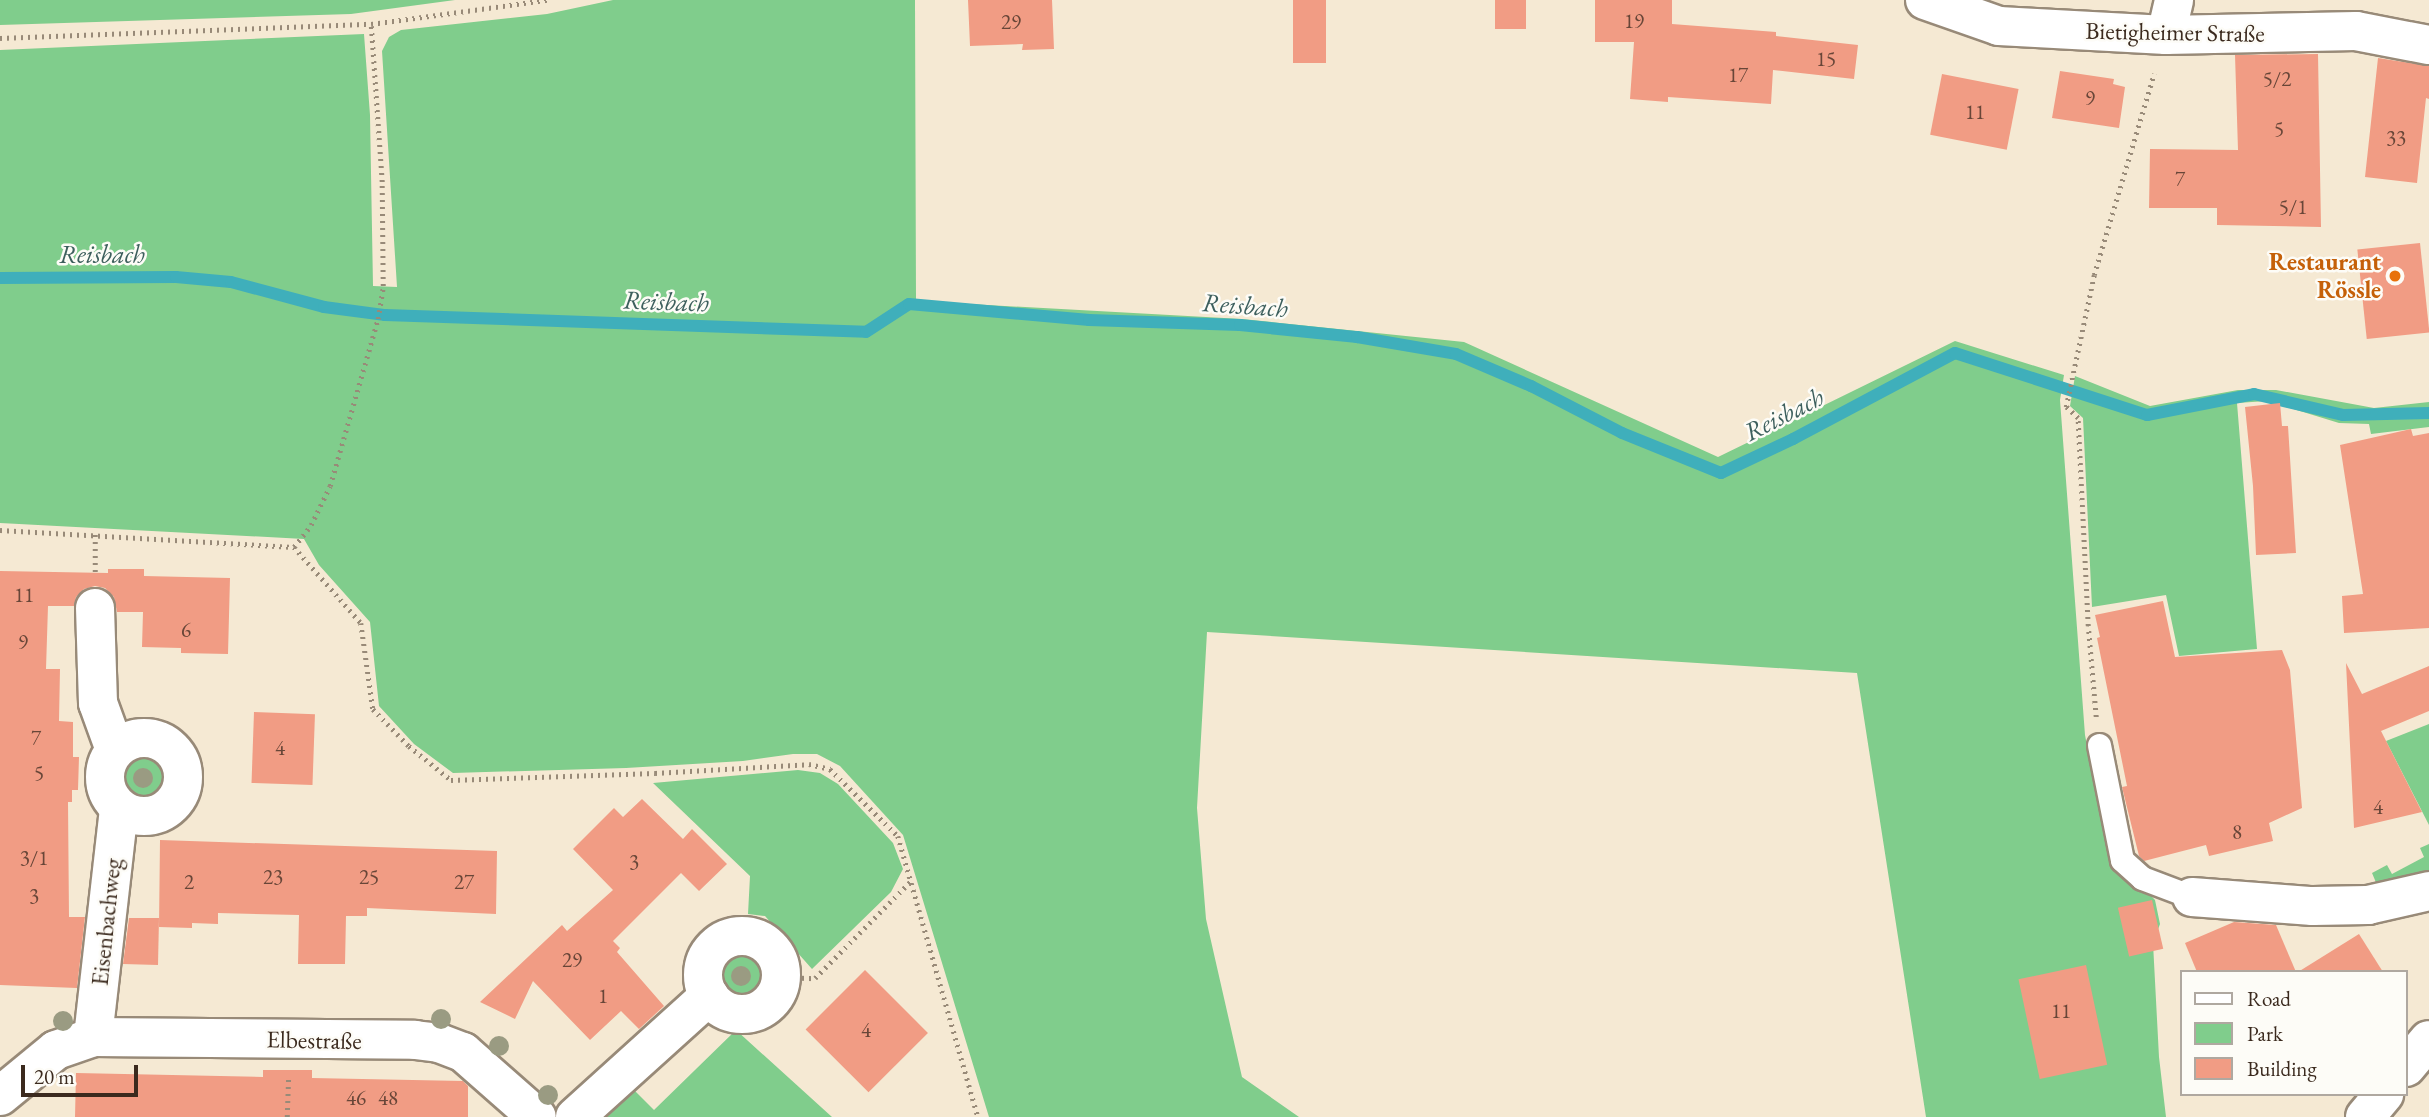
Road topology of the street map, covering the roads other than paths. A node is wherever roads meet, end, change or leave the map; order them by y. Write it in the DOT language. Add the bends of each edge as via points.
graph roads {
  1 [pos="1925,0"];
  2 [pos="2170,18"];
  3 [pos="2429,44"];
  4 [pos="95,608"];
  5 [pos="2099,745"];
  6 [pos="115,750"];
  7 [pos="119,808"];
  8 [pos="2429,891"];
  9 [pos="2192,897"];
  10 [pos="709,996"];
  11 [pos="93,1037"];
  12 [pos="2429,1040"];
  13 [pos="2408,1064"];
  14 [pos="0,1096"];
  15 [pos="2382,1096"];
  16 [pos="537,1117"];
  17 [pos="575,1117"];
  18 [pos="2365,1117"];
  1 -- 2 [label="street, Bietigheimer Straße" via="1999,26"];
  2 -- 3 [label="street, Bietigheimer Straße" via="2357,32"];
  4 -- 6 [label="street" via="99,703"];
  5 -- 9 [label="lane" via="2122,860 2142,878"];
  6 -- 7 [label="street" via="108,761 106,787"];
  6 -- 7 [label="street" via="136,738 159,741 177,756 183,779 174,802 162,812 141,816"];
  7 -- 11 [label="street, Eisenbachweg"];
  8 -- 9 [label="street" via="2368,905"];
  10 -- 10 [label="street" via="703,971 706,959 714,948 735,937 758,939 780,965 781,977 772,1000 752,1013 728,1012"];
  10 -- 17 [label="street"];
  11 -- 14 [label="street, Elbestraße" via="56,1050"];
  11 -- 16 [label="street, Elbestraße" via="439,1043 463,1052"];
  12 -- 13 [label="street"];
  15 -- 18 [label="street"];
}
